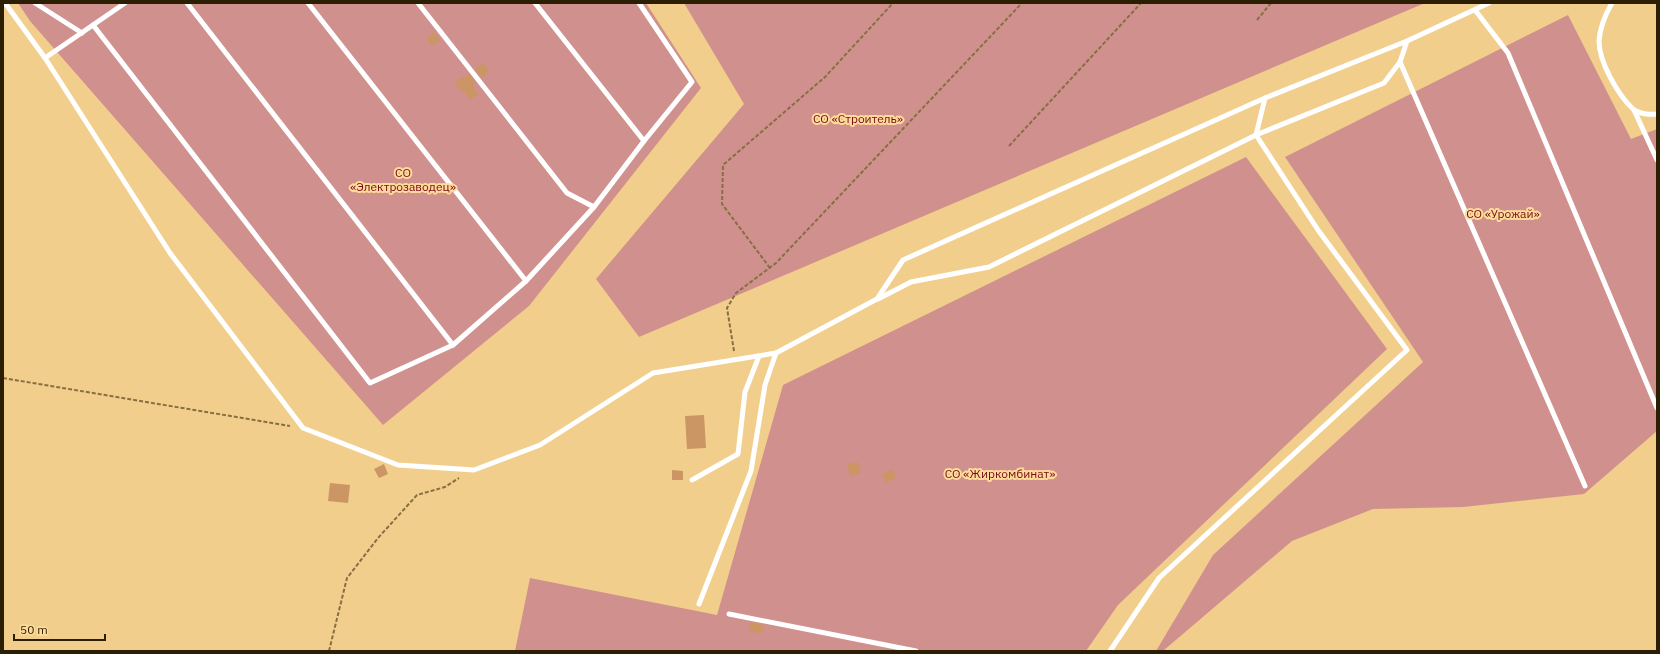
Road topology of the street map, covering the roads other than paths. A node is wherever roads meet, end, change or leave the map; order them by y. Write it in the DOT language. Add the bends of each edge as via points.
graph roads {
  1 [pos="5,3"];
  2 [pos="35,3"];
  3 [pos="125,3"];
  4 [pos="188,3"];
  5 [pos="308,3"];
  6 [pos="418,3"];
  7 [pos="535,3"];
  8 [pos="638,3"];
  9 [pos="1489,3"];
  10 [pos="1612,3"];
  11 [pos="1475,10"];
  12 [pos="93,25"];
  13 [pos="82,33"];
  14 [pos="1407,41"];
  15 [pos="45,58"];
  16 [pos="1400,62"];
  17 [pos="1265,98"];
  18 [pos="1634,110"];
  19 [pos="1657,114"];
  20 [pos="1256,135"];
  21 [pos="644,141"];
  22 [pos="1657,160"];
  23 [pos="594,207"];
  24 [pos="526,281"];
  25 [pos="877,299"];
  26 [pos="453,345"];
  27 [pos="776,353"];
  28 [pos="759,356"];
  29 [pos="1657,408"];
  30 [pos="692,480"];
  31 [pos="1585,486"];
  32 [pos="699,604"];
  33 [pos="729,614"];
  34 [pos="916,651"];
  35 [pos="1110,651"];
  1 -- 15 [label="lane"];
  2 -- 13 [label="lane"];
  3 -- 12 [label="lane"];
  4 -- 26 [label="lane"];
  5 -- 24 [label="lane"];
  6 -- 23 [label="lane" via="567,193"];
  7 -- 21 [label="lane"];
  8 -- 21 [label="lane" via="692,82"];
  9 -- 11 [label="lane"];
  10 -- 18 [label="lane" via="1602,21 1599,42 1602,58 1612,82"];
  11 -- 14 [label="lane"];
  11 -- 29 [label="lane" via="1508,53"];
  12 -- 13 [label="lane"];
  12 -- 26 [label="lane" via="370,383"];
  13 -- 15 [label="lane"];
  14 -- 16 [label="lane"];
  14 -- 17 [label="lane"];
  15 -- 28 [label="lane" via="170,253 303,428 398,465 474,470 540,445 653,373"];
  16 -- 20 [label="lane" via="1384,83"];
  16 -- 31 [label="lane"];
  17 -- 20 [label="lane"];
  17 -- 25 [label="lane" via="903,260"];
  18 -- 19 [label="lane" via="1648,115"];
  18 -- 22 [label="lane"];
  20 -- 25 [label="lane" via="989,267 911,282"];
  20 -- 35 [label="lane" via="1318,230 1407,350 1159,578"];
  21 -- 23 [label="lane"];
  23 -- 24 [label="lane"];
  24 -- 26 [label="lane"];
  25 -- 27 [label="lane"];
  27 -- 28 [label="lane"];
  27 -- 32 [label="lane" via="765,385 751,471"];
  28 -- 30 [label="lane" via="745,392 738,454"];
  33 -- 34 [label="lane"];
}
